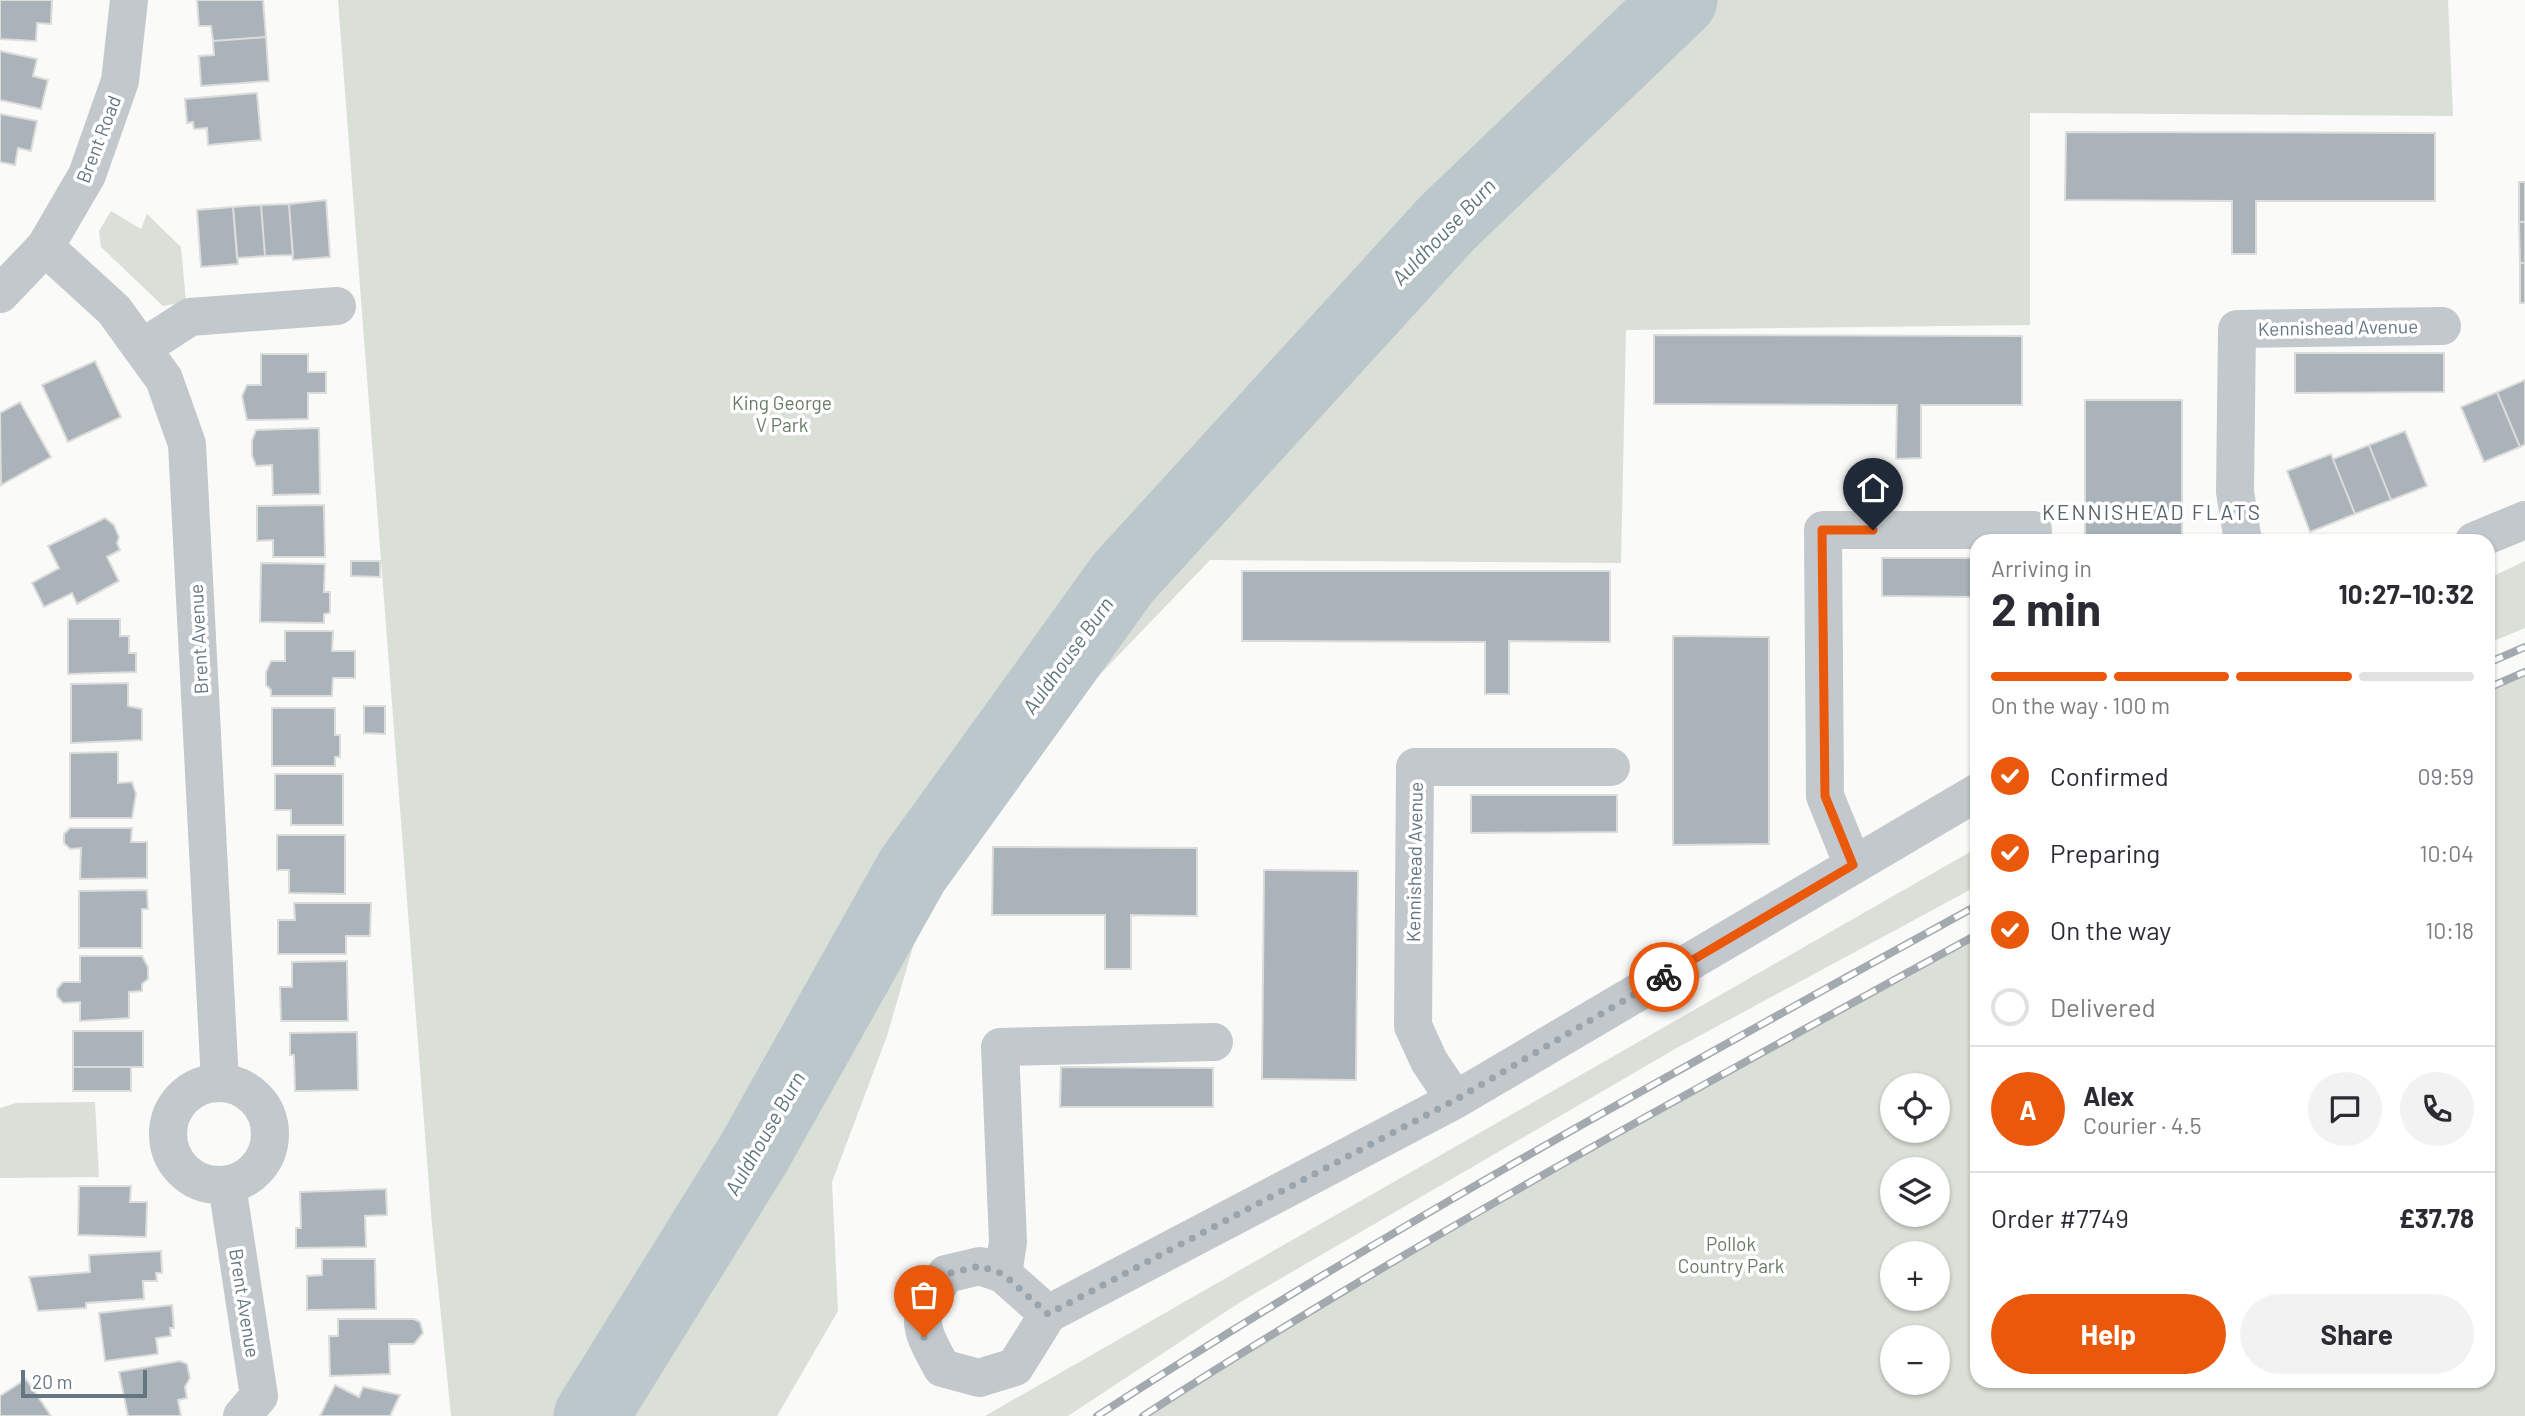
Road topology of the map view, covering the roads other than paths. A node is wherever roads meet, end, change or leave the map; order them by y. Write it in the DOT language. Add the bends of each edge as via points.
graph roads {
  1 [pos="129,0"];
  2 [pos="45,247"];
  3 [pos="0,294"];
  4 [pos="337,306"];
  5 [pos="2442,326"];
  6 [pos="142,348"];
  7 [pos="2525,520"];
  8 [pos="2033,530"];
  9 [pos="2242,534"];
  10 [pos="2491,534"];
  11 [pos="1611,767"];
  12 [pos="1970,797"];
  13 [pos="1853,865"];
  14 [pos="1214,1042"];
  15 [pos="220,1082"];
  16 [pos="1455,1100"];
  17 [pos="226,1185"];
  18 [pos="1003,1274"];
  19 [pos="1048,1314"];
  20 [pos="242,1416"];
  1 -- 2 [label="street, Brent Road" via="120,81 87,175"];
  2 -- 3 [label="street, Brent Road"];
  2 -- 6 [label="street, Brent Avenue" via="114,310"];
  4 -- 6 [label="street" via="190,317"];
  5 -- 9 [label="street, Kennishead Avenue" via="2237,329 2235,492"];
  6 -- 15 [label="street, Brent Avenue" via="164,379 187,444"];
  7 -- 10 [label="street"];
  8 -- 13 [label="street" via="1822,530 1825,796"];
  11 -- 16 [label="street, Kennishead Avenue" via="1415,766 1413,1026"];
  12 -- 13 [label="street"];
  13 -- 16 [label="street"];
  14 -- 18 [label="street" via="1000,1047 1008,1242"];
  15 -- 17 [label="street" via="237,1084 252,1093 263,1106 271,1130 267,1155 257,1169"];
  15 -- 17 [label="street" via="190,1091 171,1114 167,1130 172,1153 184,1172 211,1185"];
  16 -- 19 [label="street"];
  17 -- 20 [label="street, Brent Avenue" via="259,1396"];
  18 -- 19 [label="street"];
  18 -- 19 [label="street" via="980,1266 946,1274 922,1310 924,1337 942,1368 979,1378 1015,1367"];
}
